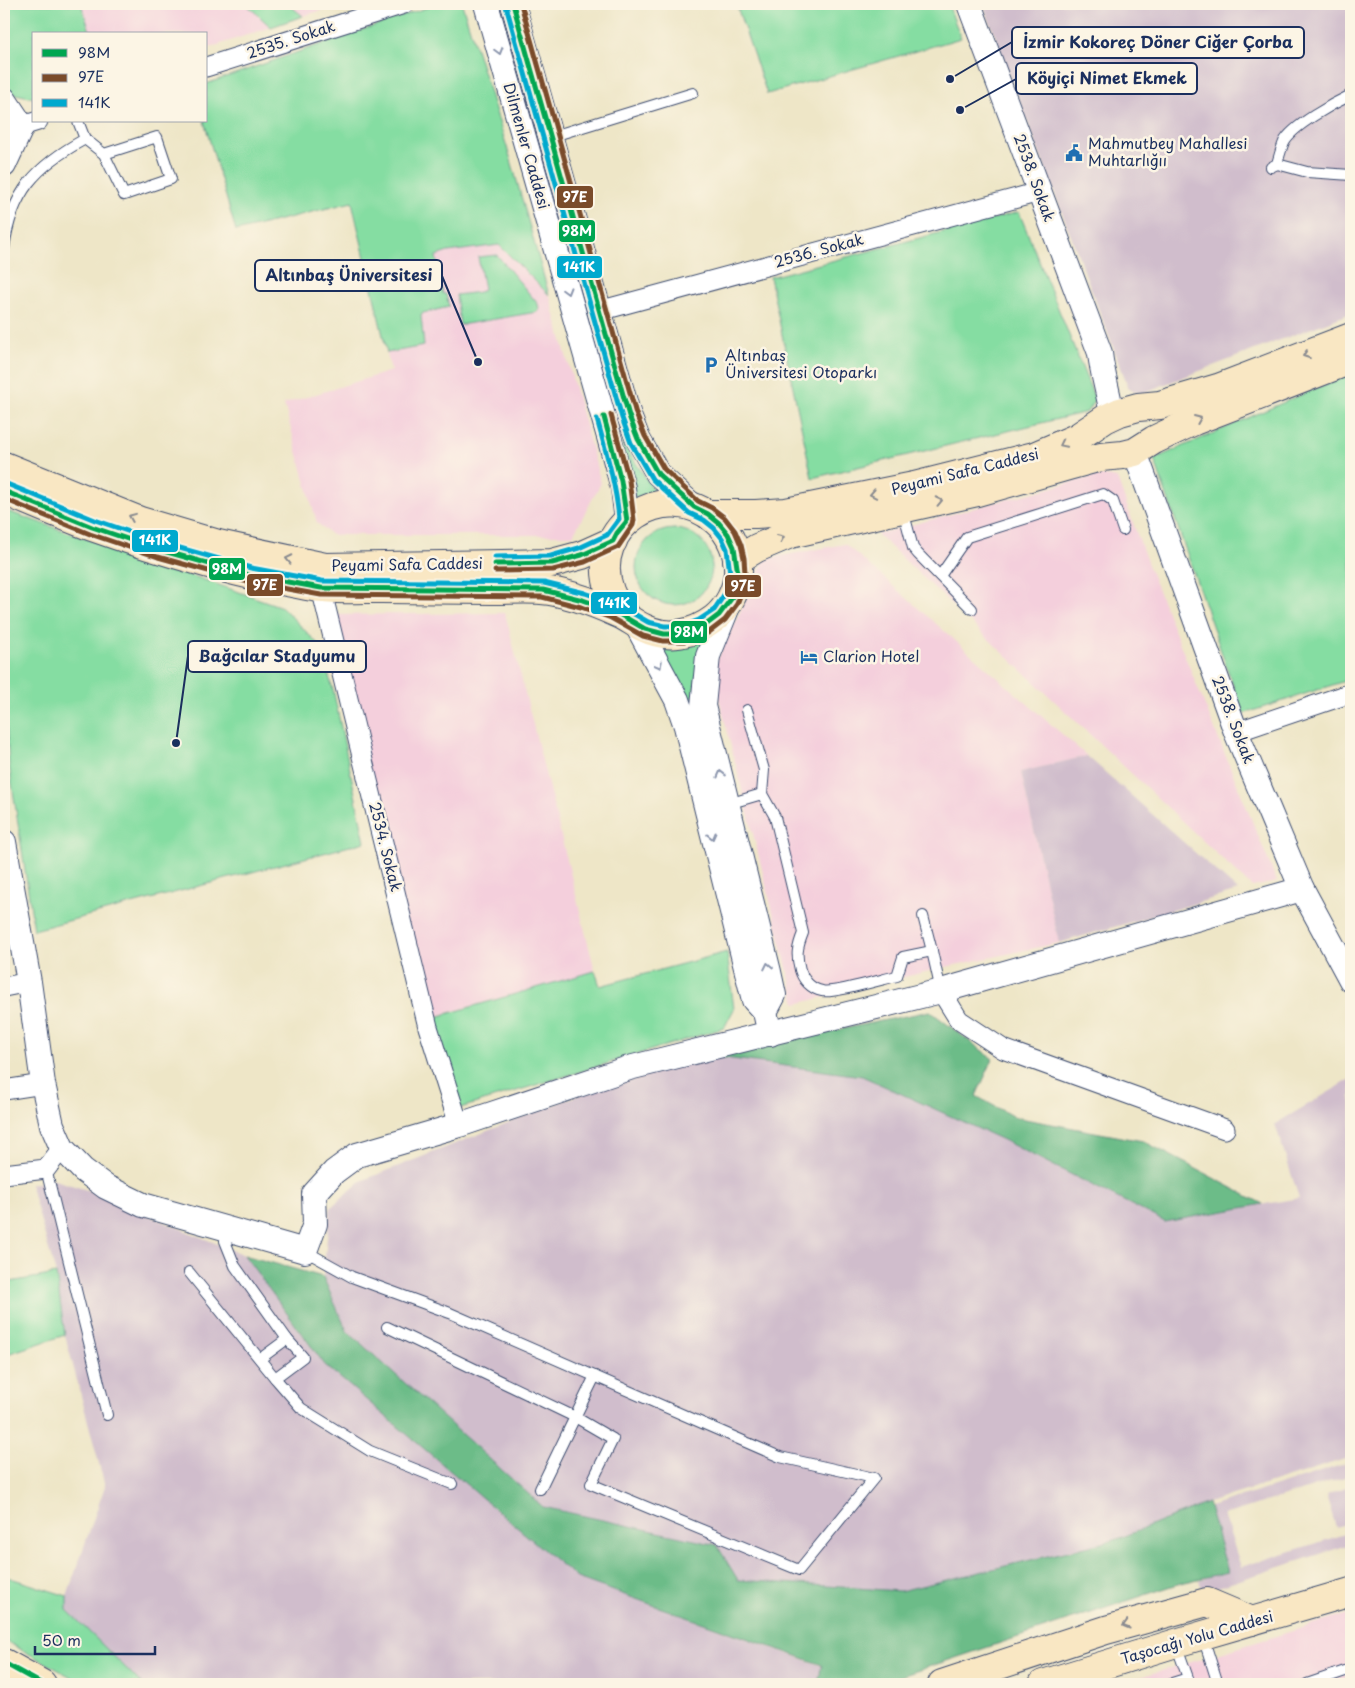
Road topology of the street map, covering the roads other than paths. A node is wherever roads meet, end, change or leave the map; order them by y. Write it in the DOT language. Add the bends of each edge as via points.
graph roads {
  1 [pos="404,4"];
  2 [pos="486,4"];
  3 [pos="513,4"];
  4 [pos="969,4"];
  5 [pos="208,66"];
  6 [pos="693,93"];
  7 [pos="1351,95"];
  8 [pos="4,99"];
  9 [pos="78,122"];
  10 [pos="30,124"];
  11 [pos="550,137"];
  12 [pos="85,139"];
  13 [pos="104,154"];
  14 [pos="4,165"];
  15 [pos="1351,175"];
  16 [pos="1039,192"];
  17 [pos="4,249"];
  18 [pos="599,311"];
  19 [pos="1351,337"];
  20 [pos="1351,360"];
  21 [pos="1117,414"];
  22 [pos="1138,449"];
  23 [pos="4,466"];
  24 [pos="4,492"];
  25 [pos="903,509"];
  26 [pos="701,510"];
  27 [pos="1123,530"];
  28 [pos="620,531"];
  29 [pos="737,560"];
  30 [pos="940,576"];
  31 [pos="323,578"];
  32 [pos="731,599"];
  33 [pos="972,609"];
  34 [pos="632,620"];
  35 [pos="1351,693"];
  36 [pos="747,710"];
  37 [pos="1236,732"];
  38 [pos="762,794"];
  39 [pos="728,804"];
  40 [pos="4,842"];
  41 [pos="1302,889"];
  42 [pos="10,910"];
  43 [pos="923,916"];
  44 [pos="932,951"];
  45 [pos="1351,980"];
  46 [pos="29,982"];
  47 [pos="4,987"];
  48 [pos="941,992"];
  49 [pos="767,1023"];
  50 [pos="42,1084"];
  51 [pos="4,1090"];
  52 [pos="458,1125"];
  53 [pos="1226,1129"];
  54 [pos="62,1148"];
  55 [pos="46,1169"];
  56 [pos="4,1174"];
  57 [pos="226,1229"];
  58 [pos="305,1251"];
  59 [pos="188,1272"];
  60 [pos="387,1327"];
  61 [pos="287,1339"];
  62 [pos="260,1360"];
  63 [pos="595,1376"];
  64 [pos="275,1378"];
  65 [pos="107,1415"];
  66 [pos="575,1417"];
  67 [pos="452,1484"];
  68 [pos="540,1489"];
  69 [pos="1351,1592"];
  70 [pos="1168,1613"];
  71 [pos="1252,1621"];
  72 [pos="1202,1636"];
  73 [pos="1176,1643"];
  74 [pos="4,1663"];
  75 [pos="1351,1669"];
  76 [pos="42,1684"];
  77 [pos="942,1684"];
  78 [pos="1043,1684"];
  79 [pos="1169,1684"];
  80 [pos="1218,1684"];
  81 [pos="1308,1684"];
  1 -- 5 [label="street, 2535. Sokak"];
  2 -- 28 [label="street, Dilmenler Caddesi, one-way" via="623,488"];
  3 -- 11 [label="street, Dilmenler Caddesi"];
  4 -- 16 [label="street, 2538. Sokak"];
  6 -- 11 [label="lane"];
  7 -- 15 [label="lane" via="1296,128 1285,140 1274,166"];
  8 -- 10 [label="street"];
  9 -- 12 [label="lane"];
  10 -- 14 [label="street"];
  11 -- 18 [label="street, Dilmenler Caddesi"];
  12 -- 13 [label="lane"];
  12 -- 17 [label="lane" via="67,149 26,186 13,208"];
  13 -- 13 [label="lane" via="124,195 171,179 158,137"];
  16 -- 18 [label="street, 2536. Sokak"];
  16 -- 21 [label="street, 2538. Sokak" via="1100,352 1123,397"];
  18 -- 26 [label="street, Dilmenler Caddesi" via="628,416 638,439 658,474"];
  19 -- 21 [label="main road, Peyami Safa Caddesi, one-way" via="1218,388"];
  22 -- 20 [label="main road, Peyami Safa Caddesi, one-way" via="1194,421"];
  21 -- 22 [label="main road" via="1104,429 1109,443"];
  21 -- 22 [label="main road" via="1142,412 1151,422 1154,432"];
  21 -- 26 [label="main road, Peyami Safa Caddesi, one-way" via="1078,437 1034,456 914,486 786,512 756,514"];
  25 -- 22 [label="main road, Peyami Safa Caddesi, one-way"];
  22 -- 37 [label="street, 2538. Sokak"];
  31 -- 23 [label="main road, Peyami Safa Caddesi, one-way" via="149,523"];
  24 -- 31 [label="main road" via="160,550 250,575"];
  29 -- 25 [label="main road, Peyami Safa Caddesi, one-way" via="790,534"];
  25 -- 30 [label="lane" via="913,548"];
  26 -- 28 [label="main road" via="675,503 658,504 641,510"];
  26 -- 29 [label="main road" via="728,534"];
  27 -- 30 [label="lane" via="1113,501 1103,494 967,537"];
  28 -- 31 [label="main road, Peyami Safa Caddesi" via="582,555 552,563"];
  28 -- 34 [label="main road" via="607,562 607,577 618,606"];
  29 -- 32 [label="main road" via="738,574"];
  30 -- 33 [label="lane"];
  31 -- 34 [label="main road" via="543,590 583,600"];
  31 -- 52 [label="street, 2534. Sokak" via="428,1027"];
  32 -- 34 [label="main road" via="719,615 703,627 684,634 664,634 645,629"];
  39 -- 32 [label="street, one-way" via="703,706 708,656"];
  34 -- 49 [label="street, one-way" via="677,700 683,717 754,1000"];
  35 -- 37 [label="street"];
  36 -- 38 [label="lane" via="764,770"];
  37 -- 41 [label="street, 2538. Sokak"];
  38 -- 39 [label="lane"];
  38 -- 44 [label="lane" via="775,817 803,933 796,950 799,967 809,985 828,992 897,976 903,957"];
  49 -- 39 [label="street, one-way" via="774,995"];
  40 -- 42 [label="street"];
  41 -- 45 [label="street, 2538. Sokak"];
  41 -- 48 [label="street"];
  42 -- 46 [label="street"];
  43 -- 44 [label="lane"];
  44 -- 48 [label="lane"];
  46 -- 47 [label="street"];
  46 -- 50 [label="street"];
  48 -- 49 [label="street"];
  48 -- 53 [label="street" via="959,1020 1003,1049"];
  49 -- 52 [label="street"];
  50 -- 51 [label="street"];
  50 -- 54 [label="street" via="52,1125"];
  52 -- 58 [label="street" via="356,1155 334,1172 314,1194 315,1224"];
  54 -- 55 [label="street"];
  54 -- 57 [label="street" via="83,1170 106,1187 143,1205"];
  55 -- 56 [label="street"];
  55 -- 65 [label="lane"];
  57 -- 58 [label="street"];
  57 -- 61 [label="lane" via="226,1241 235,1266"];
  58 -- 63 [label="lane" via="352,1277 450,1313"];
  59 -- 62 [label="lane"];
  60 -- 66 [label="lane"];
  61 -- 62 [label="lane"];
  61 -- 64 [label="lane" via="303,1357"];
  62 -- 64 [label="lane"];
  63 -- 66 [label="lane"];
  63 -- 66 [label="lane" via="780,1457 874,1478 799,1570 592,1484 613,1439"];
  64 -- 67 [label="lane" via="301,1408 370,1451"];
  66 -- 68 [label="lane"];
  69 -- 71 [label="main road, Taşocağı Yolu Caddesi"];
  70 -- 71 [label="main road" via="1206,1602"];
  70 -- 73 [label="main road"];
  70 -- 77 [label="main road, one-way"];
  71 -- 72 [label="main road, Taşocağı Yolu Caddesi"];
  72 -- 73 [label="main road, Taşocağı Yolu Caddesi"];
  72 -- 80 [label="lane"];
  73 -- 78 [label="main road, Taşocağı Yolu Caddesi"];
  73 -- 79 [label="lane" via="1188,1678"];
  74 -- 76 [label="main road"];
  75 -- 81 [label="lane"];
}
